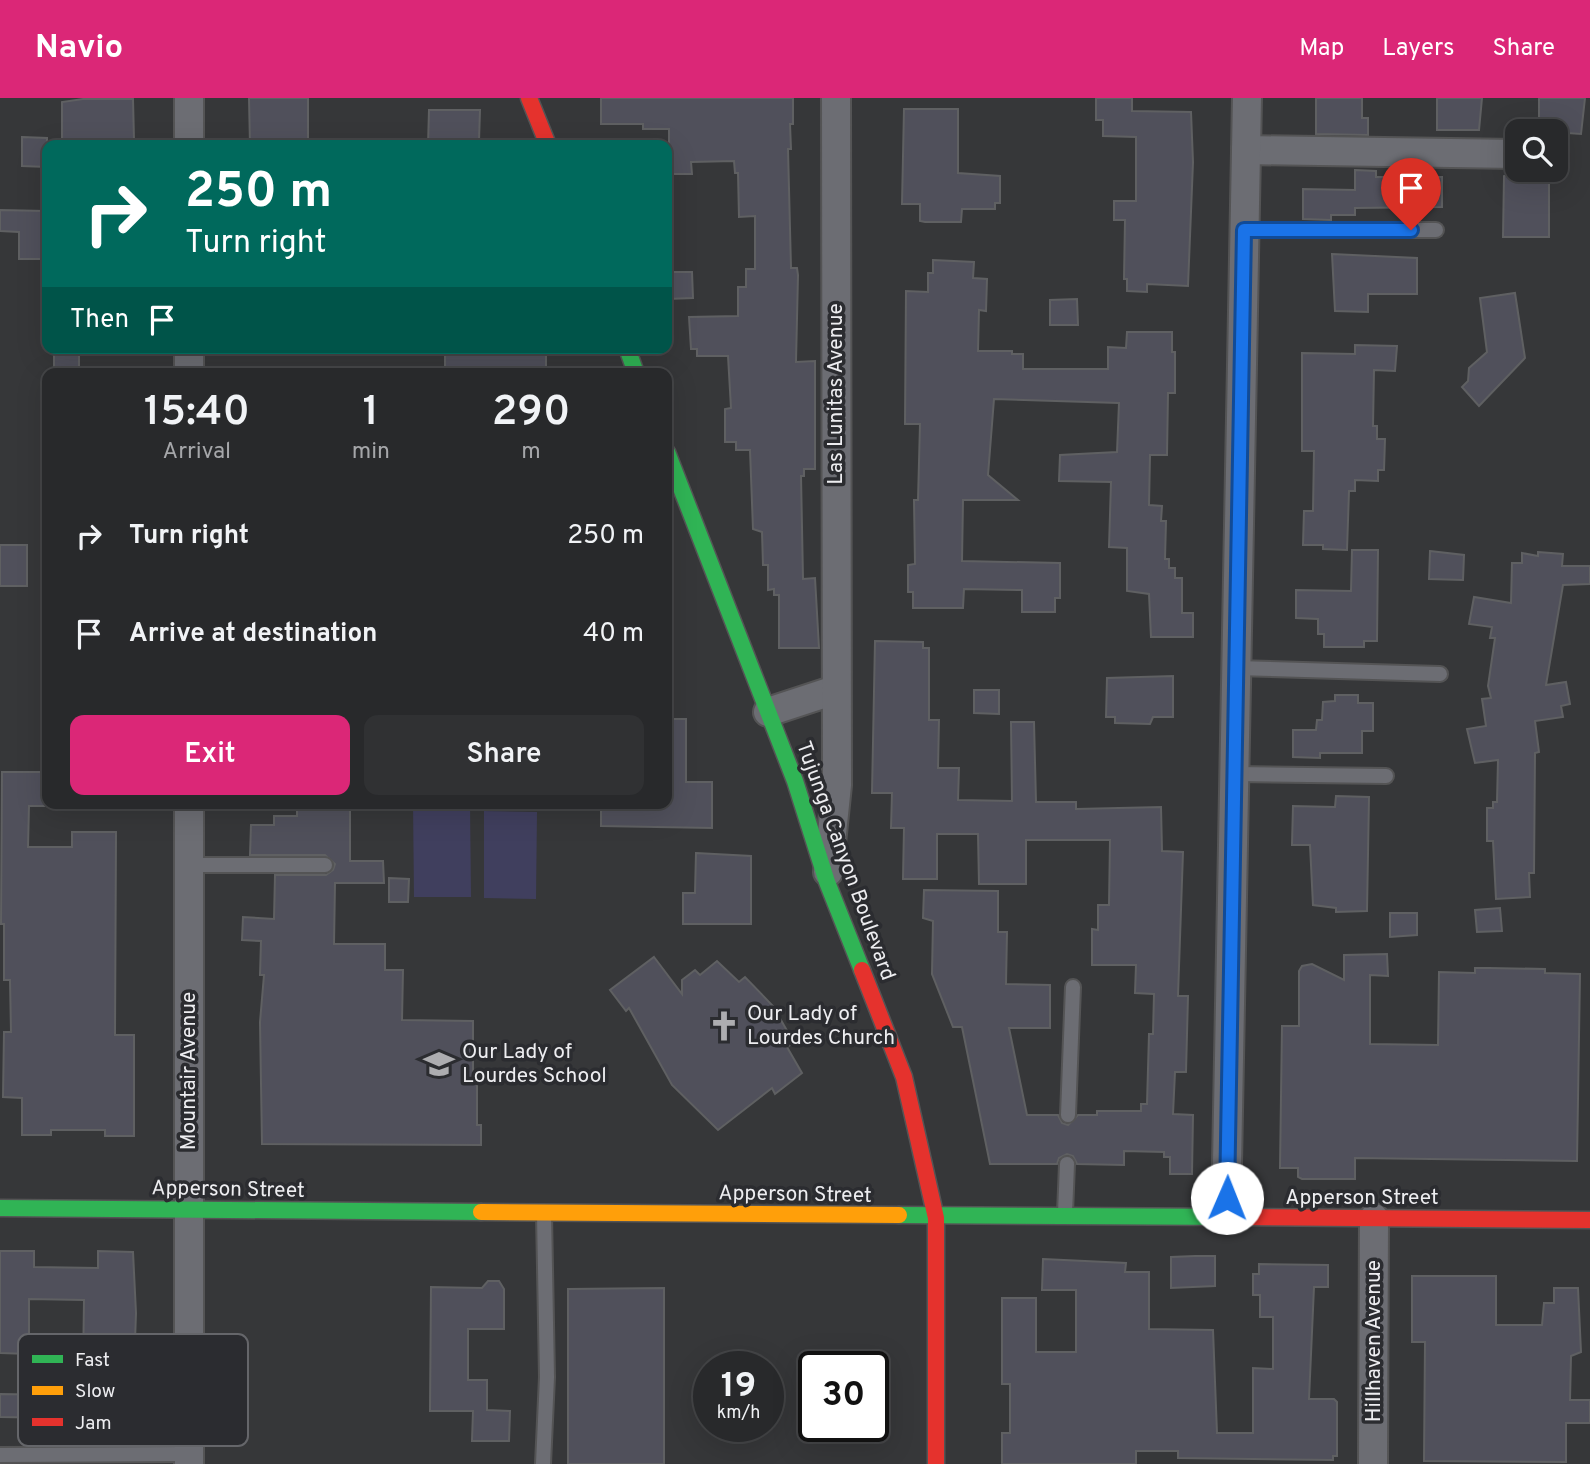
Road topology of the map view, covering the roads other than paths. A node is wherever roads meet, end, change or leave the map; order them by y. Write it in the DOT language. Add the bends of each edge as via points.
graph roads {
  1 [pos="189,98"];
  2 [pos="529,98"];
  3 [pos="836,98"];
  4 [pos="1247,98"];
  5 [pos="189,140"];
  6 [pos="546,140"];
  7 [pos="1246,150"];
  8 [pos="1505,154"];
  9 [pos="1244,230"];
  10 [pos="1436,230"];
  11 [pos="672,465"];
  12 [pos="1236,668"];
  13 [pos="1440,674"];
  14 [pos="835,690"];
  15 [pos="768,712"];
  16 [pos="1235,774"];
  17 [pos="1386,776"];
  18 [pos="189,809"];
  19 [pos="189,865"];
  20 [pos="325,865"];
  21 [pos="827,882"];
  22 [pos="1073,987"];
  23 [pos="1068,1115"];
  24 [pos="1067,1164"];
  25 [pos="0,1208"];
  26 [pos="189,1211"];
  27 [pos="544,1214"];
  28 [pos="936,1218"];
  29 [pos="1065,1218"];
  30 [pos="1226,1219"];
  31 [pos="1374,1219"];
  32 [pos="1590,1220"];
  33 [pos="189,1334"];
  34 [pos="0,1455"];
  35 [pos="189,1459"];
  36 [pos="543,1464"];
  37 [pos="936,1464"];
  38 [pos="1373,1464"];
  1 -- 5 [label="street"];
  2 -- 6 [label="street"];
  3 -- 14 [label="street, Las Lunitas Avenue"];
  4 -- 7 [label="street"];
  7 -- 8 [label="street"];
  7 -- 9 [label="street"];
  9 -- 10 [label="lane"];
  9 -- 12 [label="street"];
  11 -- 15 [label="street, Tujunga Canyon Boulevard"];
  12 -- 13 [label="lane"];
  12 -- 16 [label="street"];
  14 -- 15 [label="street"];
  14 -- 21 [label="street, Las Lunitas Avenue" via="837,785"];
  15 -- 21 [label="street, Tujunga Canyon Boulevard"];
  16 -- 17 [label="lane"];
  16 -- 30 [label="street"];
  18 -- 19 [label="street, Mountair Avenue"];
  19 -- 20 [label="lane"];
  19 -- 26 [label="street, Mountair Avenue"];
  21 -- 28 [label="street, Tujunga Canyon Boulevard" via="904,1077"];
  22 -- 23 [label="lane"];
  24 -- 29 [label="lane"];
  25 -- 26 [label="street, Apperson Street"];
  26 -- 27 [label="street, Apperson Street"];
  26 -- 33 [label="street, Mountair Avenue"];
  27 -- 28 [label="street, Apperson Street"];
  27 -- 36 [label="lane" via="547,1377"];
  28 -- 29 [label="street, Apperson Street"];
  28 -- 37 [label="street, Tujunga Canyon Boulevard"];
  29 -- 30 [label="street, Apperson Street"];
  30 -- 31 [label="street, Apperson Street"];
  31 -- 32 [label="street, Apperson Street"];
  31 -- 38 [label="street, Hillhaven Avenue"];
  34 -- 35 [label="lane"];
}
